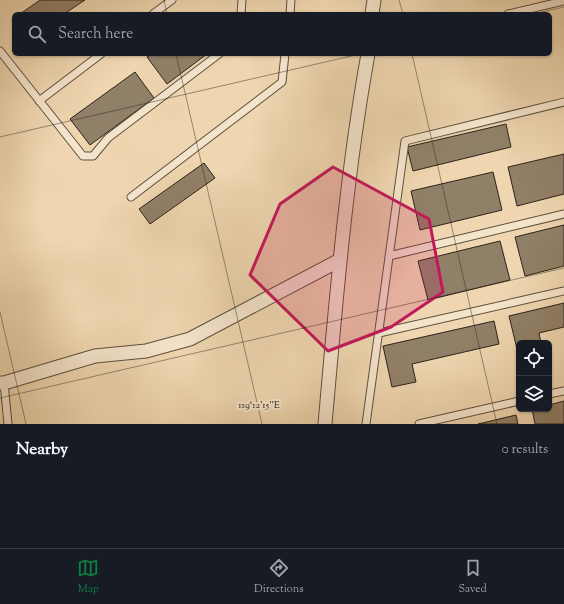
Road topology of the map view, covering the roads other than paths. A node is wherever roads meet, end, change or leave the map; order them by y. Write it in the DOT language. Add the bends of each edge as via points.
graph roads {
  1 [pos="172,0"];
  2 [pos="242,0"];
  3 [pos="291,0"];
  4 [pos="374,0"];
  5 [pos="564,1"];
  6 [pos="156,12"];
  7 [pos="241,12"];
  8 [pos="290,12"];
  9 [pos="372,12"];
  10 [pos="517,12"];
  11 [pos="0,51"];
  12 [pos="98,56"];
  13 [pos="217,56"];
  14 [pos="285,56"];
  15 [pos="368,56"];
  16 [pos="39,101"];
  17 [pos="564,102"];
  18 [pos="131,197"];
  19 [pos="564,214"];
  20 [pos="389,256"];
  21 [pos="340,260"];
  22 [pos="564,291"];
  23 [pos="378,333"];
  24 [pos="2,383"];
  25 [pos="564,391"];
  26 [pos="552,393"];
  27 [pos="516,402"];
  28 [pos="8,424"];
  29 [pos="325,424"];
  30 [pos="366,424"];
  31 [pos="419,424"];
  1 -- 6 [label="lane"];
  2 -- 7 [label="lane"];
  3 -- 8 [label="lane"];
  4 -- 9 [label="street"];
  5 -- 10 [label="lane"];
  11 -- 16 [label="lane"];
  12 -- 16 [label="lane"];
  13 -- 16 [label="lane" via="108,138 93,156 83,156"];
  14 -- 18 [label="lane" via="282,82"];
  15 -- 21 [label="street" via="359,104"];
  17 -- 20 [label="lane" via="405,141"];
  19 -- 20 [label="lane"];
  20 -- 23 [label="lane"];
  21 -- 24 [label="street" via="190,339 146,351 95,356"];
  21 -- 29 [label="street"];
  22 -- 23 [label="lane"];
  23 -- 30 [label="lane"];
  24 -- 28 [label="lane"];
  25 -- 26 [label="lane"];
  27 -- 31 [label="lane"];
}
